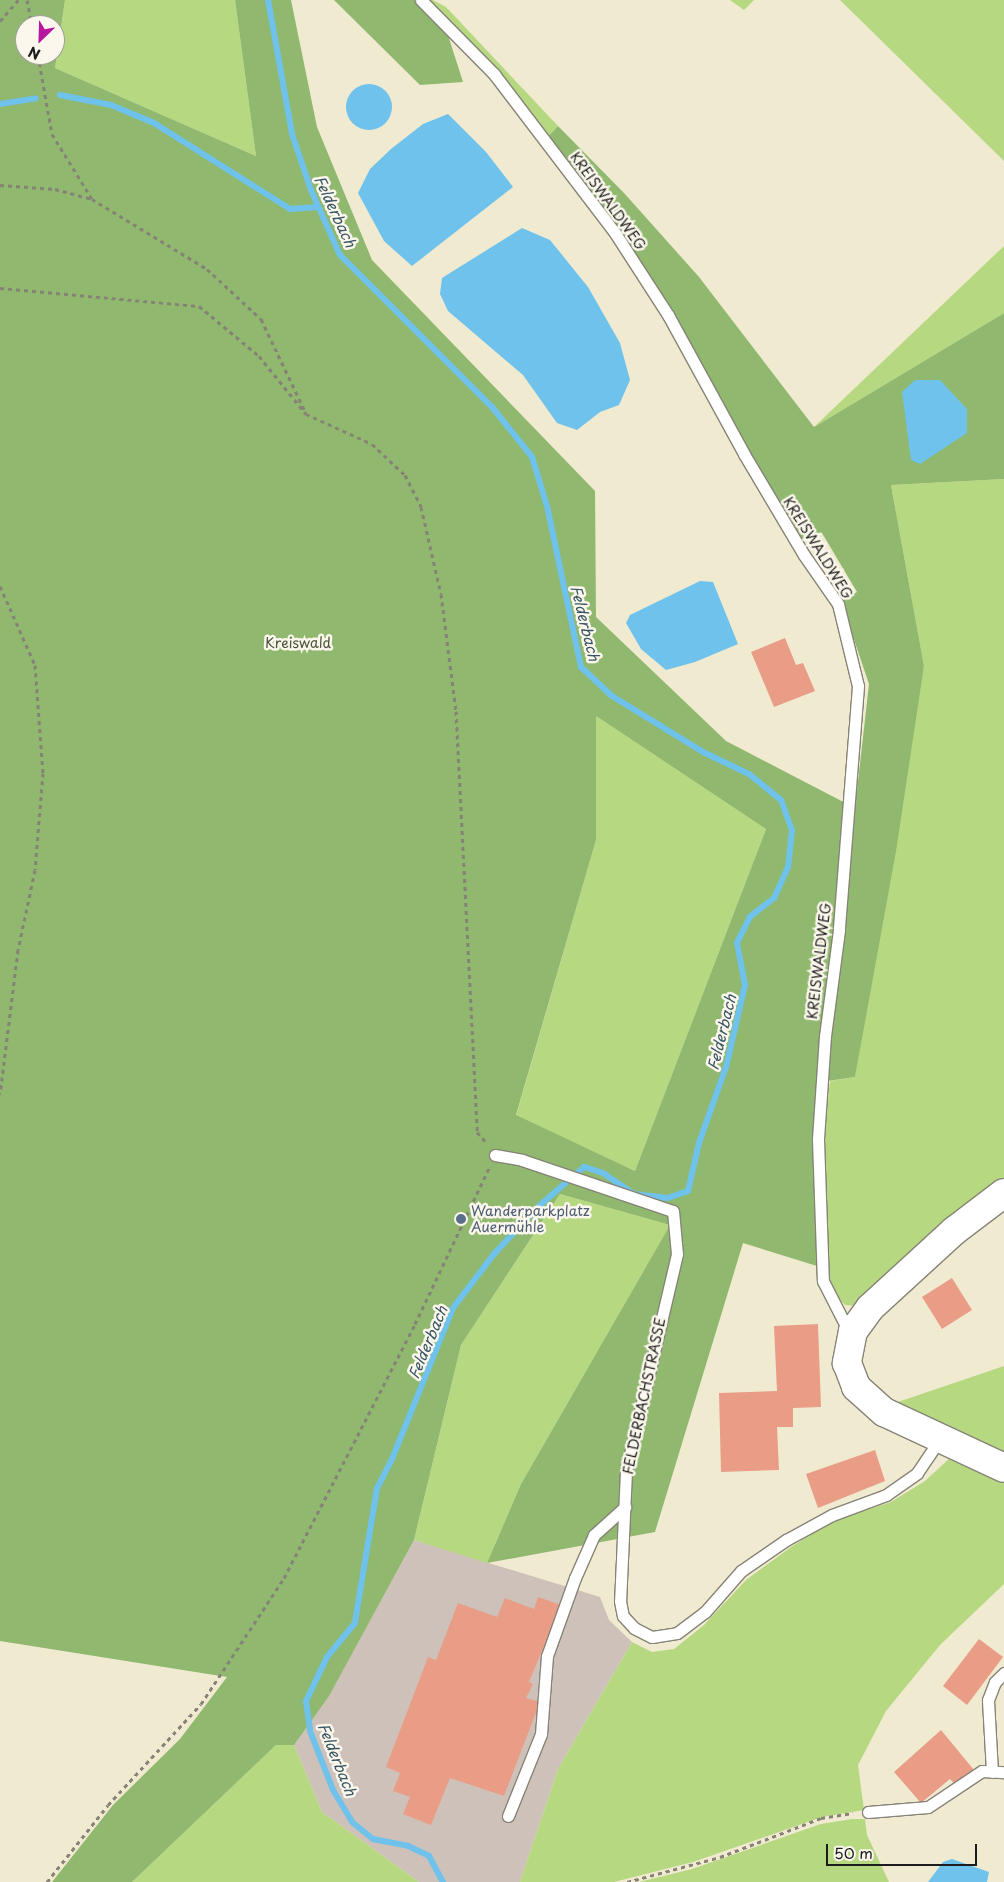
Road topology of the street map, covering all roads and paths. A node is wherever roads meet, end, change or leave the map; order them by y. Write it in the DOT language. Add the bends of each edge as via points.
graph roads {
  1 [pos="18,0"];
  2 [pos="28,0"];
  3 [pos="421,0"];
  4 [pos="30,15"];
  5 [pos="0,21"];
  6 [pos="40,65"];
  7 [pos="0,185"];
  8 [pos="92,198"];
  9 [pos="0,288"];
  10 [pos="306,414"];
  11 [pos="0,586"];
  12 [pos="0,1094"];
  13 [pos="495,1155"];
  14 [pos="1004,1193"];
  15 [pos="853,1331"];
  16 [pos="939,1440"];
  17 [pos="1004,1468"];
  18 [pos="625,1507"];
  19 [pos="1004,1673"];
  20 [pos="998,1772"];
  21 [pos="868,1812"];
  22 [pos="508,1816"];
  23 [pos="47,1882"];
  24 [pos="627,1882"];
  1 -- 5 [label="path"];
  2 -- 4 [label="path"];
  3 -- 15 [label="lane, KREISWALDWEG" via="494,74 615,233 668,315 804,555 838,604 858,686 818,1140 824,1281 846,1326"];
  6 -- 8 [label="path" via="52,134"];
  7 -- 8 [label="path" via="54,189"];
  8 -- 10 [label="path" via="207,269 261,319"];
  9 -- 10 [label="path" via="199,306 259,356"];
  10 -- 13 [label="path" via="372,444 405,476 421,507 441,594 456,711 478,1132"];
  11 -- 12 [label="path" via="35,665 43,773 36,870 18,950"];
  13 -- 18 [label="lane, FELDERBACHSTRASSE" via="673,1211 676,1254 626,1471"];
  13 -- 23 [label="path" via="415,1324 284,1578 201,1704 108,1804"];
  14 -- 15 [label="street" via="893,1284 858,1321"];
  15 -- 16 [label="street" via="847,1364 856,1387 884,1412"];
  16 -- 17 [label="street"];
  16 -- 18 [label="lane, FELDERBACHSTRASSE" via="916,1473 886,1495 832,1515 786,1540 741,1571 705,1612 677,1633 652,1637 634,1628 623,1616 620,1601"];
  18 -- 22 [label="lane" via="594,1535 576,1578 547,1656 541,1734"];
  19 -- 20 [label="lane" via="995,1682 988,1700"];
  20 -- 21 [label="lane" via="982,1771 928,1807"];
  21 -- 24 [label="path" via="821,1818 720,1857"];
}
